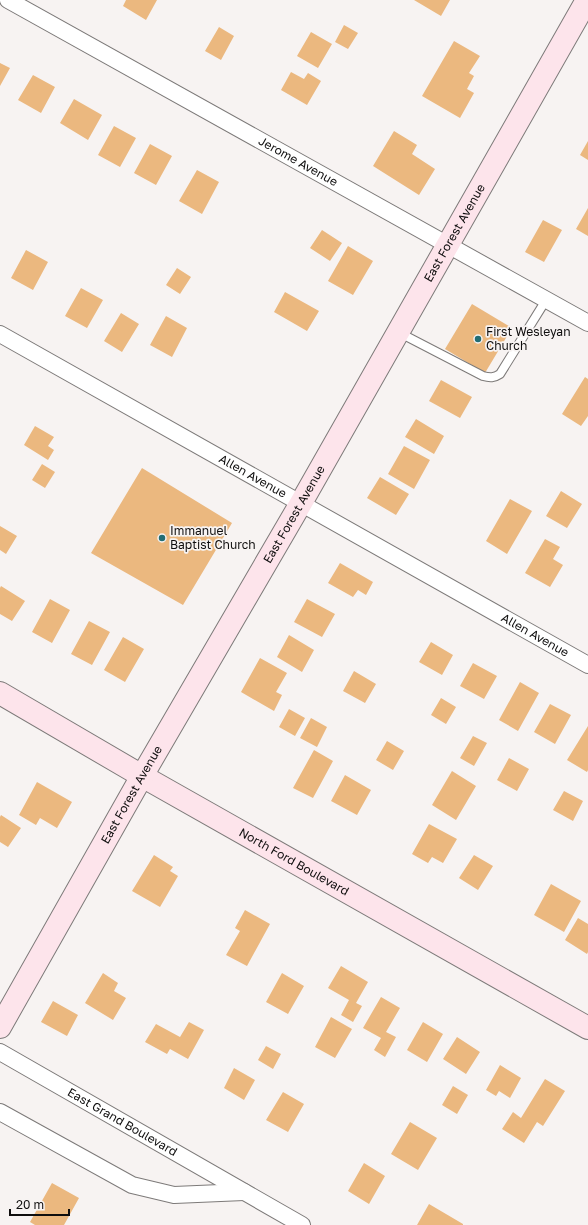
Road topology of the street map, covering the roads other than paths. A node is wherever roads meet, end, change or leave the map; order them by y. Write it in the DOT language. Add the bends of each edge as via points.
graph roads {
  1 [pos="8,0"];
  2 [pos="587,0"];
  3 [pos="447,245"];
  4 [pos="546,300"];
  5 [pos="588,323"];
  6 [pos="398,332"];
  7 [pos="0,334"];
  8 [pos="301,503"];
  9 [pos="588,665"];
  10 [pos="0,693"];
  11 [pos="142,776"];
  12 [pos="0,1027"];
  13 [pos="588,1028"];
  14 [pos="0,1052"];
  15 [pos="0,1112"];
  16 [pos="244,1192"];
  17 [pos="302,1225"];
  1 -- 3 [label="street, Jerome Avenue"];
  2 -- 3 [label="street, East Forest Avenue"];
  3 -- 4 [label="street, Jerome Avenue"];
  3 -- 6 [label="street, East Forest Avenue"];
  4 -- 5 [label="street, Jerome Avenue"];
  4 -- 6 [label="lane" via="500,374 495,377 483,376"];
  6 -- 8 [label="street, East Forest Avenue"];
  7 -- 8 [label="street, Allen Avenue"];
  8 -- 9 [label="street, Allen Avenue"];
  8 -- 11 [label="street, East Forest Avenue"];
  10 -- 11 [label="street, North Ford Boulevard"];
  11 -- 12 [label="street, East Forest Avenue"];
  11 -- 13 [label="street, North Ford Boulevard"];
  14 -- 16 [label="street, East Grand Boulevard"];
  15 -- 16 [label="street" via="132,1185 174,1196"];
  16 -- 17 [label="street, East Grand Boulevard"];
}
